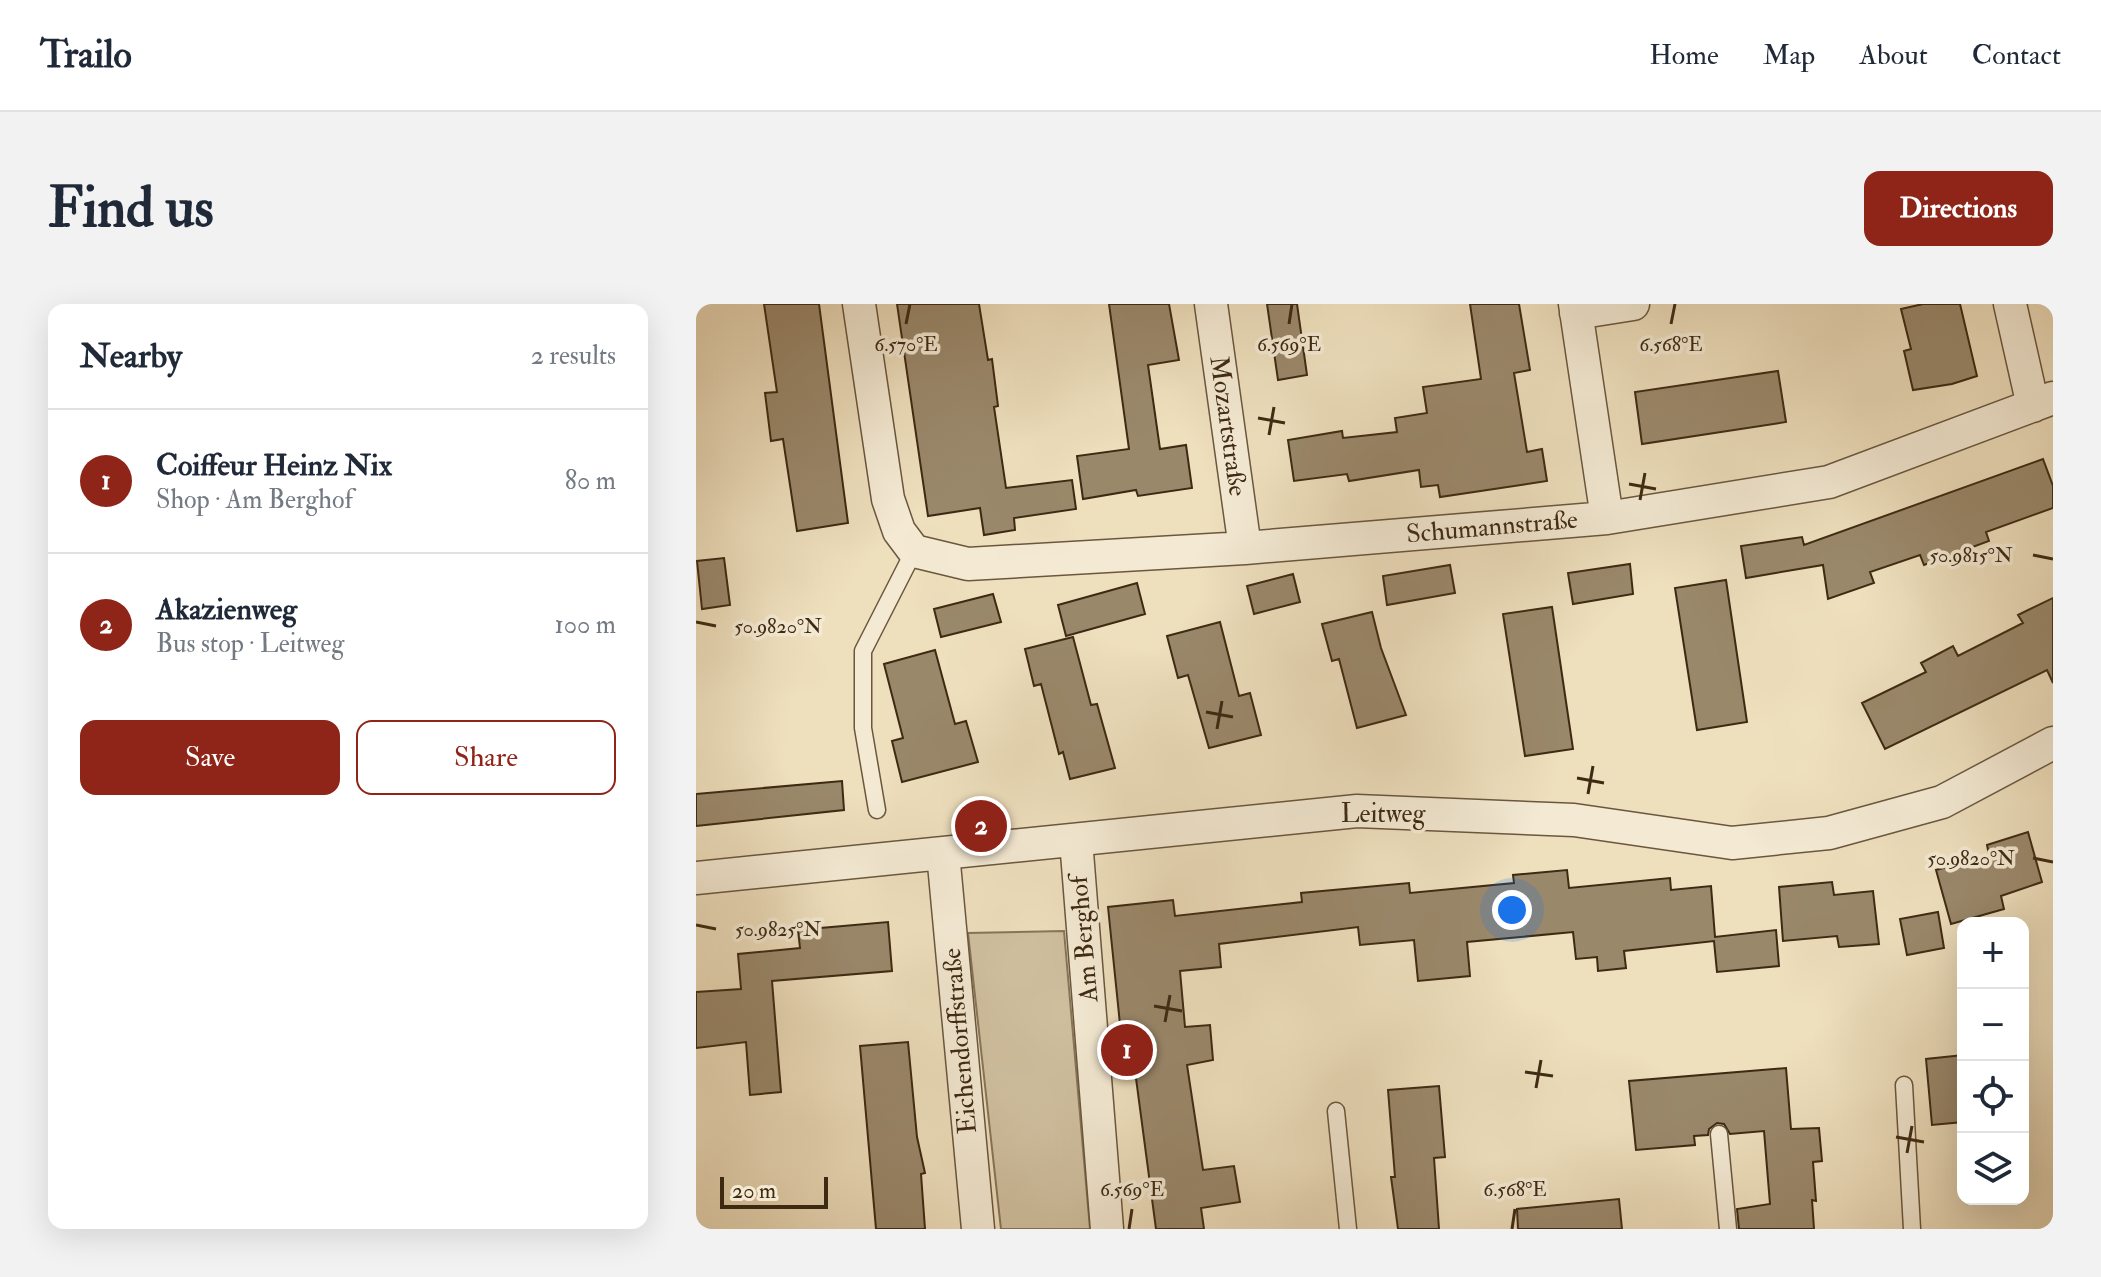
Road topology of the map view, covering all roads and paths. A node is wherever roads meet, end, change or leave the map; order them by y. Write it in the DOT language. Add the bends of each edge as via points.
graph roads {
  1 [pos="859,304"];
  2 [pos="1211,304"];
  3 [pos="1633,304"];
  4 [pos="2010,304"];
  5 [pos="1576,309"];
  6 [pos="2043,402"];
  7 [pos="1607,518"];
  8 [pos="1245,548"];
  9 [pos="914,551"];
  10 [pos="2053,743"];
  11 [pos="877,810"];
  12 [pos="1076,840"];
  13 [pos="943,853"];
  14 [pos="696,878"];
  15 [pos="1904,1085"];
  16 [pos="1336,1111"];
  17 [pos="1719,1134"];
  18 [pos="978,1229"];
  19 [pos="1107,1229"];
  20 [pos="1348,1229"];
  21 [pos="1728,1229"];
  22 [pos="1912,1229"];
  1 -- 9 [label="street" via="888,499 899,531"];
  2 -- 8 [label="street, Mozartstraße"];
  3 -- 5 [label="street"];
  4 -- 6 [label="street"];
  5 -- 7 [label="street"];
  6 -- 7 [label="street, Schumannstraße" via="1829,482"];
  7 -- 8 [label="street, Schumannstraße"];
  8 -- 9 [label="street, Schumannstraße" via="968,564"];
  9 -- 11 [label="lane" via="863,651 863,728"];
  10 -- 12 [label="street, Leitweg" via="1942,802 1829,833 1732,843 1574,820 1357,811"];
  12 -- 13 [label="street, Leitweg"];
  12 -- 19 [label="street, Am Berghof"];
  13 -- 14 [label="street, Leitweg"];
  13 -- 18 [label="street, Eichendorffstraße"];
  15 -- 22 [label="lane"];
  16 -- 20 [label="lane"];
  17 -- 21 [label="lane"];
}
